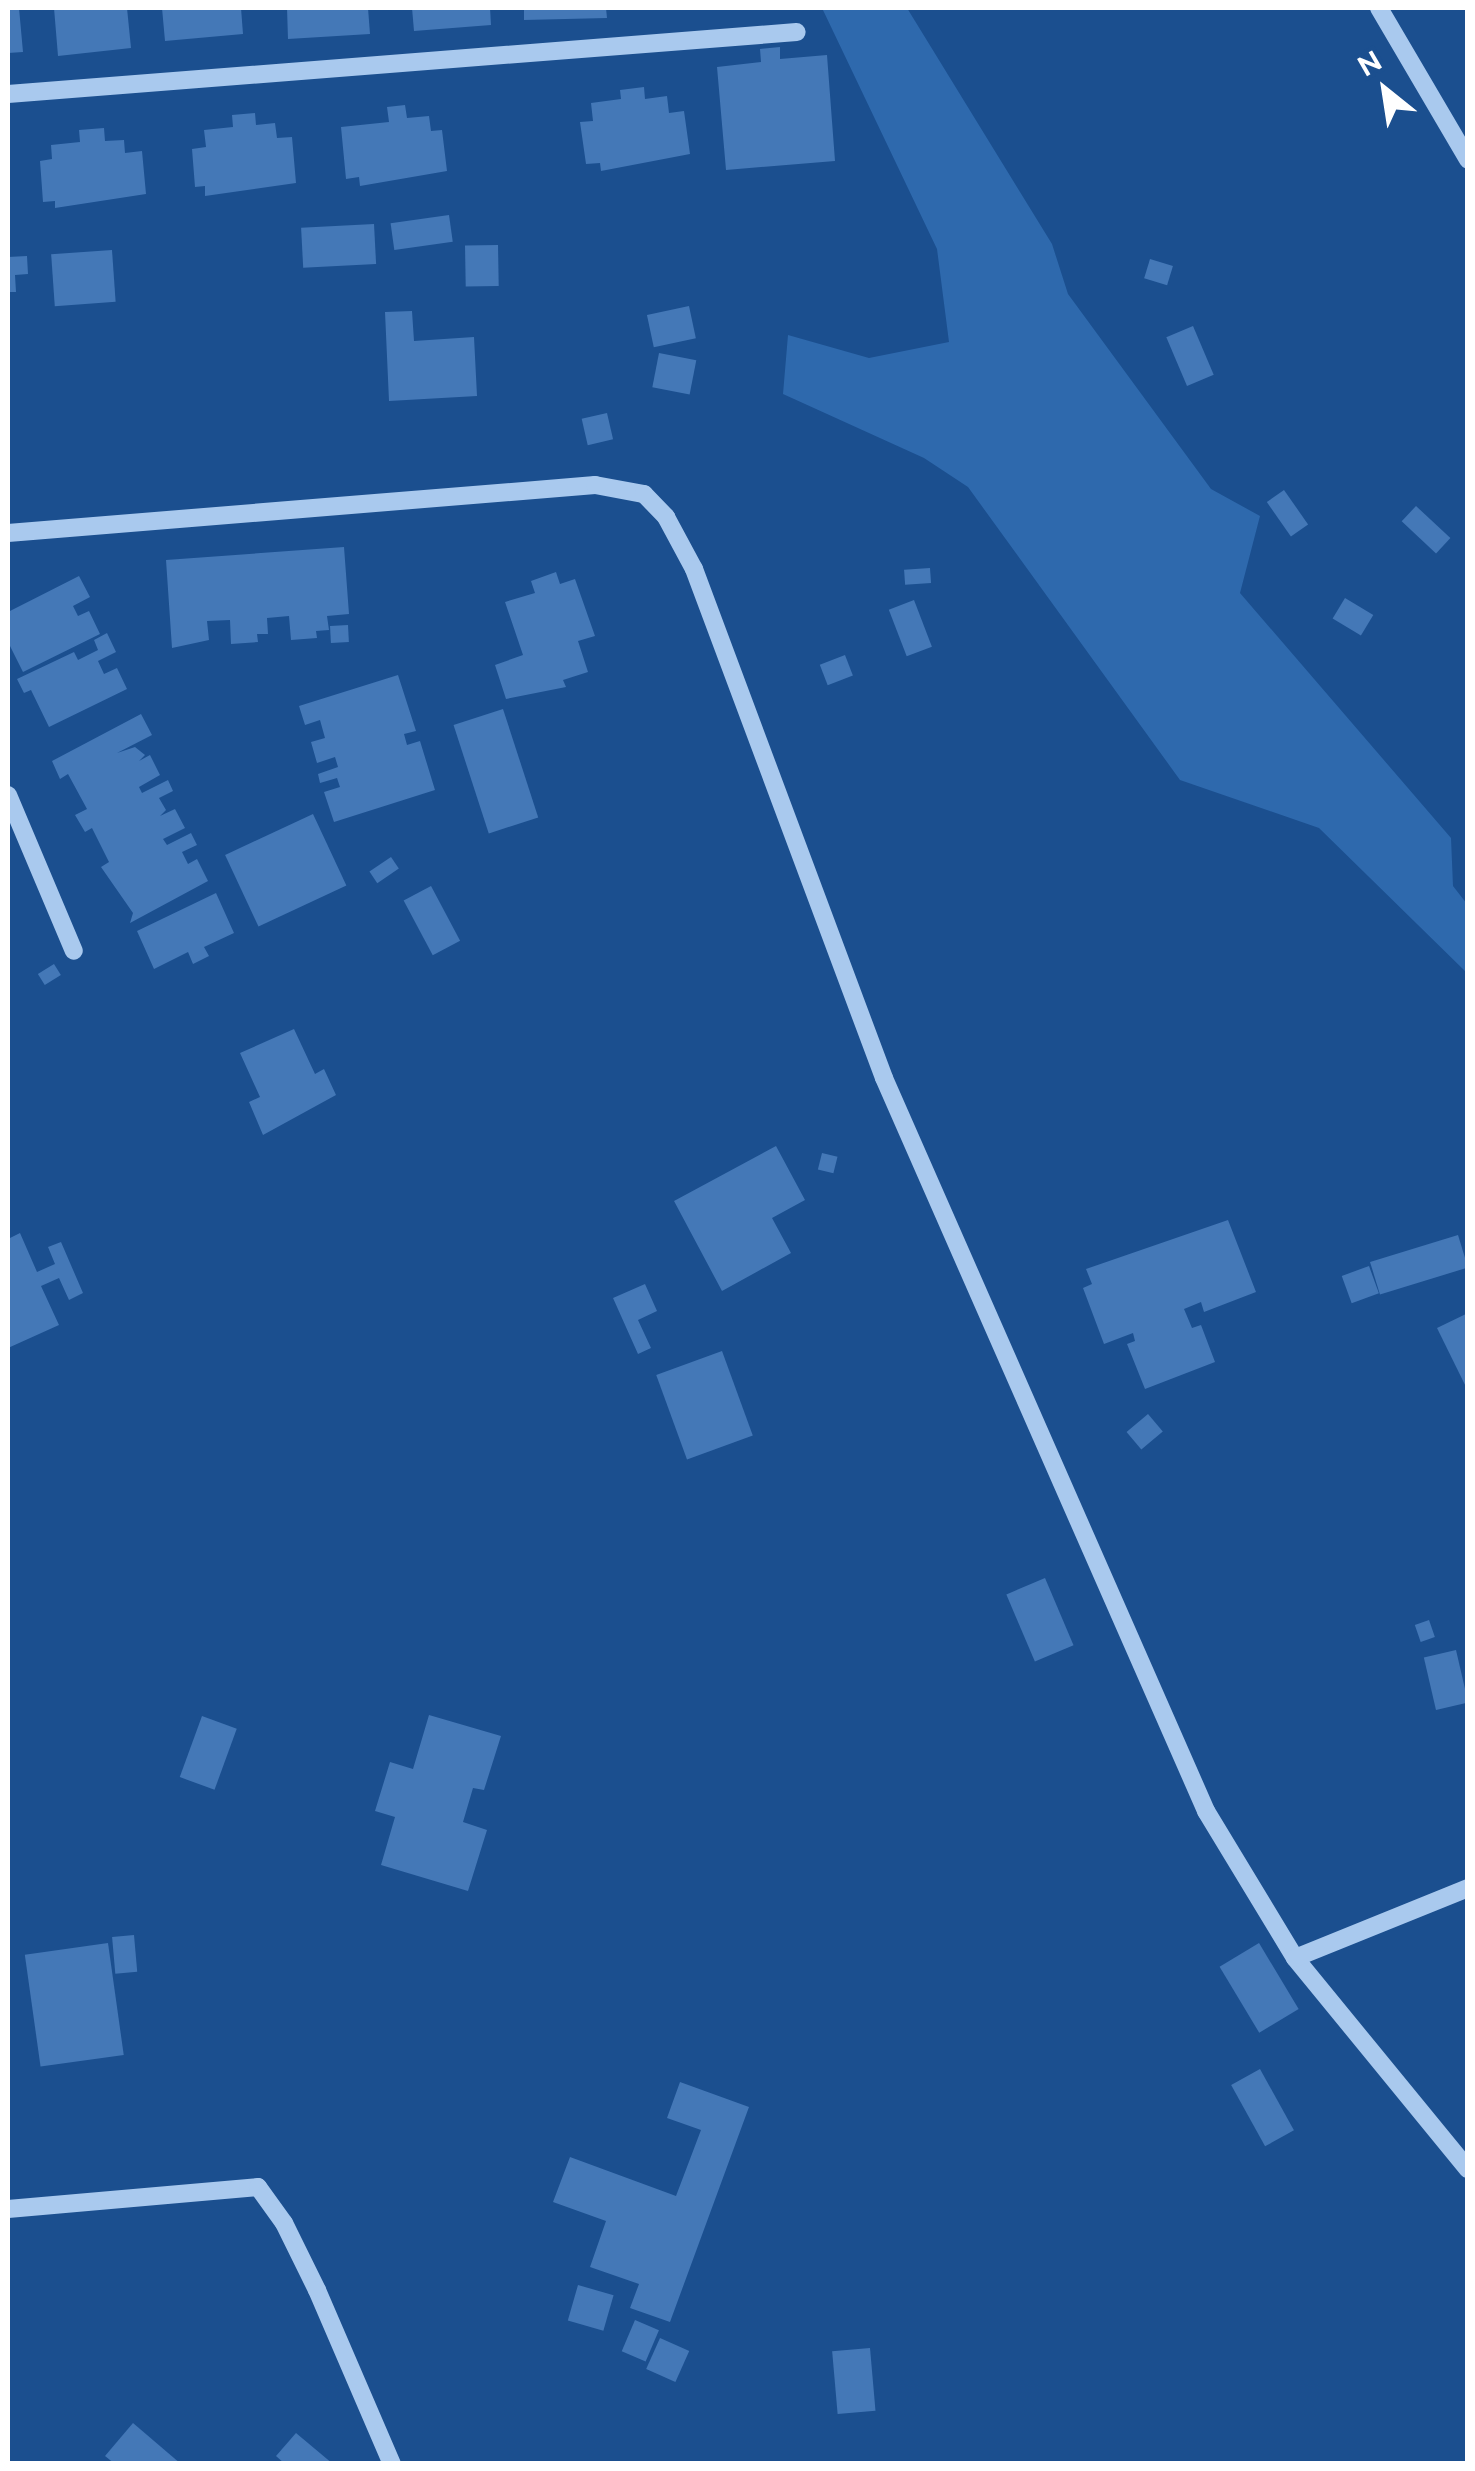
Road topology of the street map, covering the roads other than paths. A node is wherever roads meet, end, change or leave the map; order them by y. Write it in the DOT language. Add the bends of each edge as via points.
graph roads {
  1 [pos="1379,8"];
  2 [pos="797,32"];
  3 [pos="8,94"];
  4 [pos="1468,160"];
  5 [pos="8,533"];
  6 [pos="8,794"];
  7 [pos="74,951"];
  8 [pos="1468,1888"];
  9 [pos="1296,1958"];
  10 [pos="1468,2169"];
  11 [pos="8,2209"];
  12 [pos="392,2464"];
  1 -- 4 [label="street"];
  2 -- 3 [label="street"];
  5 -- 9 [label="street" via="595,486 644,494 666,517 694,568 884,1078 1079,1525 1206,1810"];
  6 -- 7 [label="street"];
  8 -- 9 [label="street"];
  9 -- 10 [label="street"];
  11 -- 12 [label="street" via="258,2187 318,2290"];
}
